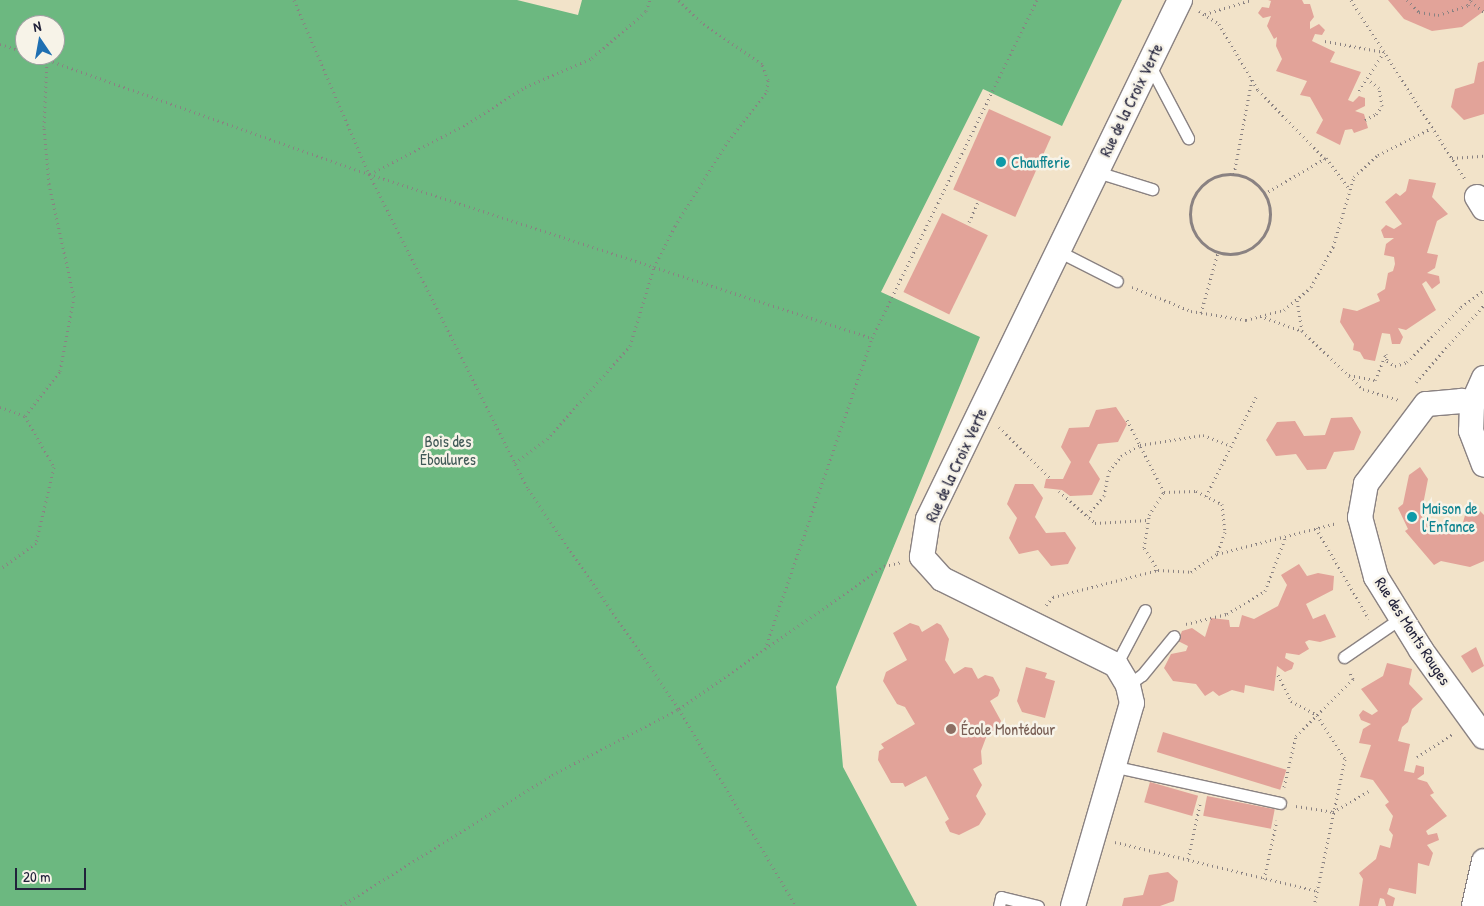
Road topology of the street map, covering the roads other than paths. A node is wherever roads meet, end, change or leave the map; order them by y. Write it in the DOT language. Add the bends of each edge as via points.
graph roads {
  1 [pos="1188,5"];
  2 [pos="1149,64"];
  3 [pos="1188,138"];
  4 [pos="1097,172"];
  5 [pos="1152,189"];
  6 [pos="1058,251"];
  7 [pos="1118,281"];
  8 [pos="1484,378"];
  9 [pos="1472,405"];
  10 [pos="1484,464"];
  11 [pos="1145,610"];
  12 [pos="1402,618"];
  13 [pos="1174,636"];
  14 [pos="1344,657"];
  15 [pos="1122,675"];
  16 [pos="1479,729"];
  17 [pos="1112,766"];
  18 [pos="1280,803"];
  19 [pos="1484,861"];
  20 [pos="999,906"];
  21 [pos="1038,906"];
  22 [pos="1073,906"];
  23 [pos="1474,906"];
  1 -- 2 [label="street, Rue de la Croix Verte"];
  2 -- 3 [label="lane"];
  2 -- 4 [label="street, Rue de la Croix Verte"];
  4 -- 5 [label="lane"];
  4 -- 6 [label="street, Rue de la Croix Verte"];
  6 -- 7 [label="lane"];
  6 -- 15 [label="street, Rue de la Croix Verte" via="928,519 922,557 942,579 1031,623"];
  8 -- 9 [label="street"];
  9 -- 10 [label="street" via="1471,431"];
  9 -- 12 [label="street, Rue des Monts Rouges" via="1462,401 1426,404 1366,484 1360,517 1376,577"];
  11 -- 15 [label="lane"];
  12 -- 14 [label="lane"];
  12 -- 16 [label="street, Rue des Monts Rouges"];
  13 -- 15 [label="lane" via="1142,675"];
  15 -- 17 [label="street" via="1132,703"];
  17 -- 18 [label="lane"];
  17 -- 22 [label="street"];
  19 -- 23 [label="street"];
  20 -- 21 [label="lane" via="1001,898"];
}
